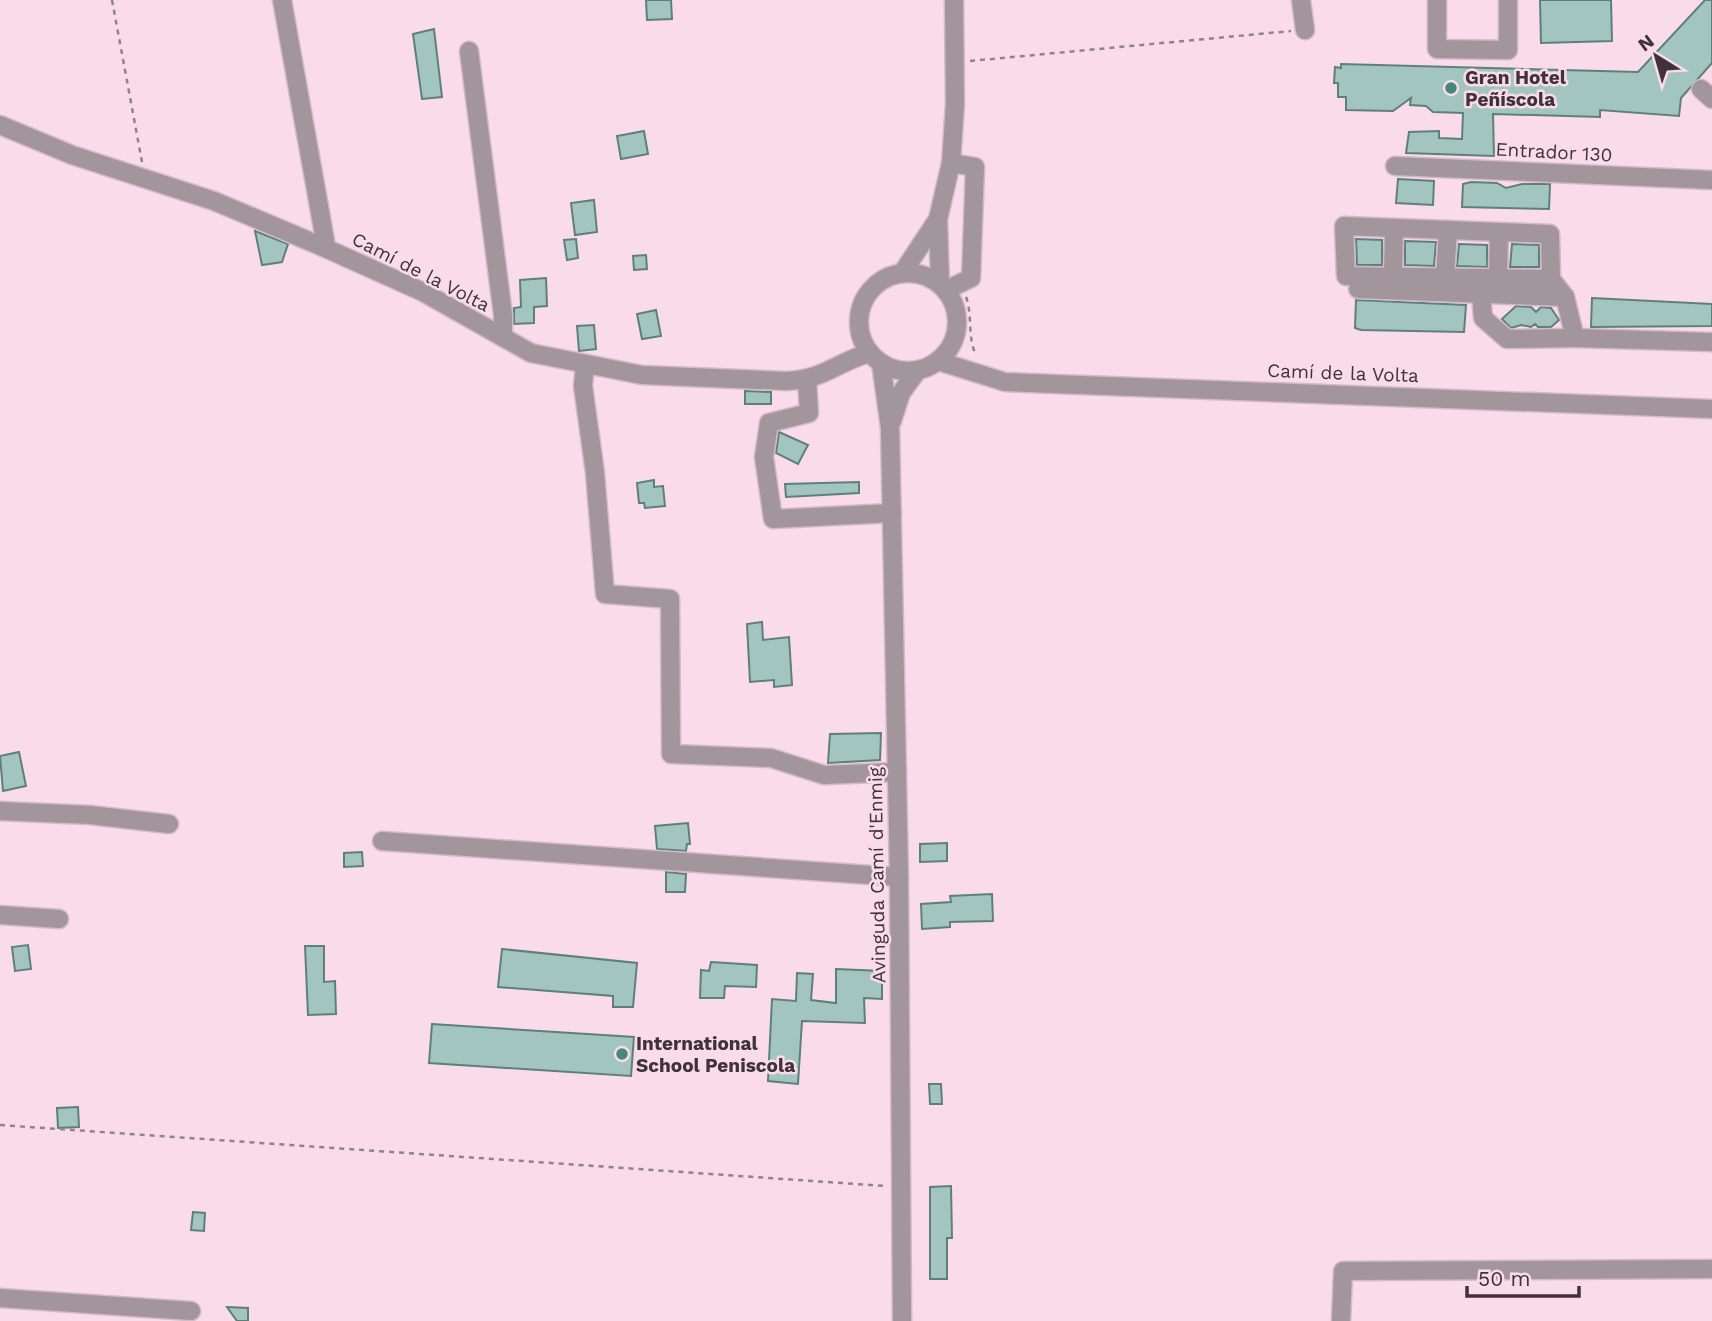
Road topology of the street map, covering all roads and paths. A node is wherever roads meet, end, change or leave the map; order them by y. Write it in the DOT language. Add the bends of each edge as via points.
graph roads {
  1 [pos="112,0"];
  2 [pos="282,0"];
  3 [pos="954,0"];
  4 [pos="1301,0"];
  5 [pos="1437,0"];
  6 [pos="1508,0"];
  7 [pos="1305,30"];
  8 [pos="971,49"];
  9 [pos="469,51"];
  10 [pos="963,62"];
  11 [pos="971,73"];
  12 [pos="0,125"];
  13 [pos="951,163"];
  14 [pos="1395,166"];
  15 [pos="145,177"];
  16 [pos="1712,180"];
  17 [pos="938,219"];
  18 [pos="1394,228"];
  19 [pos="1448,230"];
  20 [pos="1499,232"];
  21 [pos="323,247"];
  22 [pos="903,272"];
  23 [pos="1393,277"];
  24 [pos="1445,277"];
  25 [pos="1498,278"];
  26 [pos="1551,279"];
  27 [pos="948,286"];
  28 [pos="1358,289"];
  29 [pos="1481,293"];
  30 [pos="1565,296"];
  31 [pos="860,335"];
  32 [pos="503,337"];
  33 [pos="955,338"];
  34 [pos="1575,338"];
  35 [pos="1712,342"];
  36 [pos="875,358"];
  37 [pos="938,361"];
  38 [pos="585,364"];
  39 [pos="835,369"];
  40 [pos="917,371"];
  41 [pos="974,373"];
  42 [pos="807,380"];
  43 [pos="1712,409"];
  44 [pos="890,428"];
  45 [pos="892,513"];
  46 [pos="897,772"];
  47 [pos="0,811"];
  48 [pos="169,824"];
  49 [pos="382,841"];
  50 [pos="899,877"];
  51 [pos="0,915"];
  52 [pos="60,919"];
  53 [pos="0,1125"];
  54 [pos="902,1187"];
  55 [pos="1712,1269"];
  56 [pos="0,1298"];
  57 [pos="191,1311"];
  58 [pos="902,1321"];
  59 [pos="1341,1321"];
  1 -- 15 [label="path"];
  2 -- 21 [label="street"];
  3 -- 10 [label="street"];
  4 -- 7 [label="street"];
  5 -- 6 [label="street" via="1437,49 1508,50"];
  7 -- 10 [label="path"];
  8 -- 10 [label="path"];
  9 -- 32 [label="street"];
  10 -- 11 [label="path"];
  10 -- 13 [label="street"];
  12 -- 15 [label="street, Camí de la Volta" via="72,155"];
  13 -- 17 [label="street"];
  13 -- 27 [label="street" via="975,167 971,278"];
  14 -- 16 [label="street, Entrador 130"];
  15 -- 21 [label="street, Camí de la Volta"];
  17 -- 22 [label="street"];
  17 -- 27 [label="street"];
  18 -- 19 [label="street"];
  18 -- 23 [label="street"];
  18 -- 23 [label="street" via="1344,226 1346,276"];
  19 -- 20 [label="street"];
  19 -- 24 [label="street"];
  20 -- 25 [label="street"];
  20 -- 26 [label="street" via="1550,234"];
  21 -- 32 [label="street, Camí de la Volta" via="423,292"];
  22 -- 27 [label="street" via="923,274"];
  22 -- 31 [label="street" via="877,283 860,306"];
  23 -- 24 [label="street"];
  24 -- 25 [label="street"];
  25 -- 26 [label="street"];
  26 -- 30 [label="street"];
  27 -- 33 [label="street" via="957,313"];
  27 -- 41 [label="path" via="972,311 971,345 980,363"];
  28 -- 29 [label="street"];
  29 -- 30 [label="street"];
  29 -- 34 [label="street" via="1483,318 1507,339"];
  30 -- 34 [label="street"];
  31 -- 36 [label="street"];
  31 -- 39 [label="street"];
  32 -- 38 [label="street, Camí de la Volta" via="531,353"];
  33 -- 37 [label="street"];
  33 -- 41 [label="street"];
  34 -- 35 [label="street"];
  36 -- 39 [label="street, Camí de la Volta" via="852,358"];
  36 -- 40 [label="street" via="898,370"];
  36 -- 44 [label="street, Avinguda Camí d'Enmig"];
  37 -- 40 [label="street"];
  37 -- 41 [label="street, Camí de la Volta"];
  38 -- 42 [label="street, Camí de la Volta" via="642,375"];
  38 -- 46 [label="street" via="583,386 596,473 605,594 670,599 671,754 771,758 824,775"];
  39 -- 42 [label="street, Camí de la Volta"];
  40 -- 44 [label="street, Avinguda Camí d'Enmig" via="901,393"];
  41 -- 43 [label="street, Camí de la Volta" via="1005,382"];
  42 -- 45 [label="street" via="809,413 769,423 764,457 773,519"];
  44 -- 45 [label="street, Avinguda Camí d'Enmig"];
  45 -- 46 [label="street, Avinguda Camí d'Enmig"];
  46 -- 50 [label="street, Avinguda Camí d'Enmig"];
  47 -- 48 [label="street"];
  49 -- 50 [label="street"];
  50 -- 54 [label="street, Avinguda Camí d'Enmig"];
  51 -- 52 [label="street"];
  53 -- 54 [label="path"];
  54 -- 58 [label="street, Avinguda Camí d'Enmig"];
  55 -- 59 [label="street" via="1343,1271"];
  56 -- 57 [label="street"];
}
